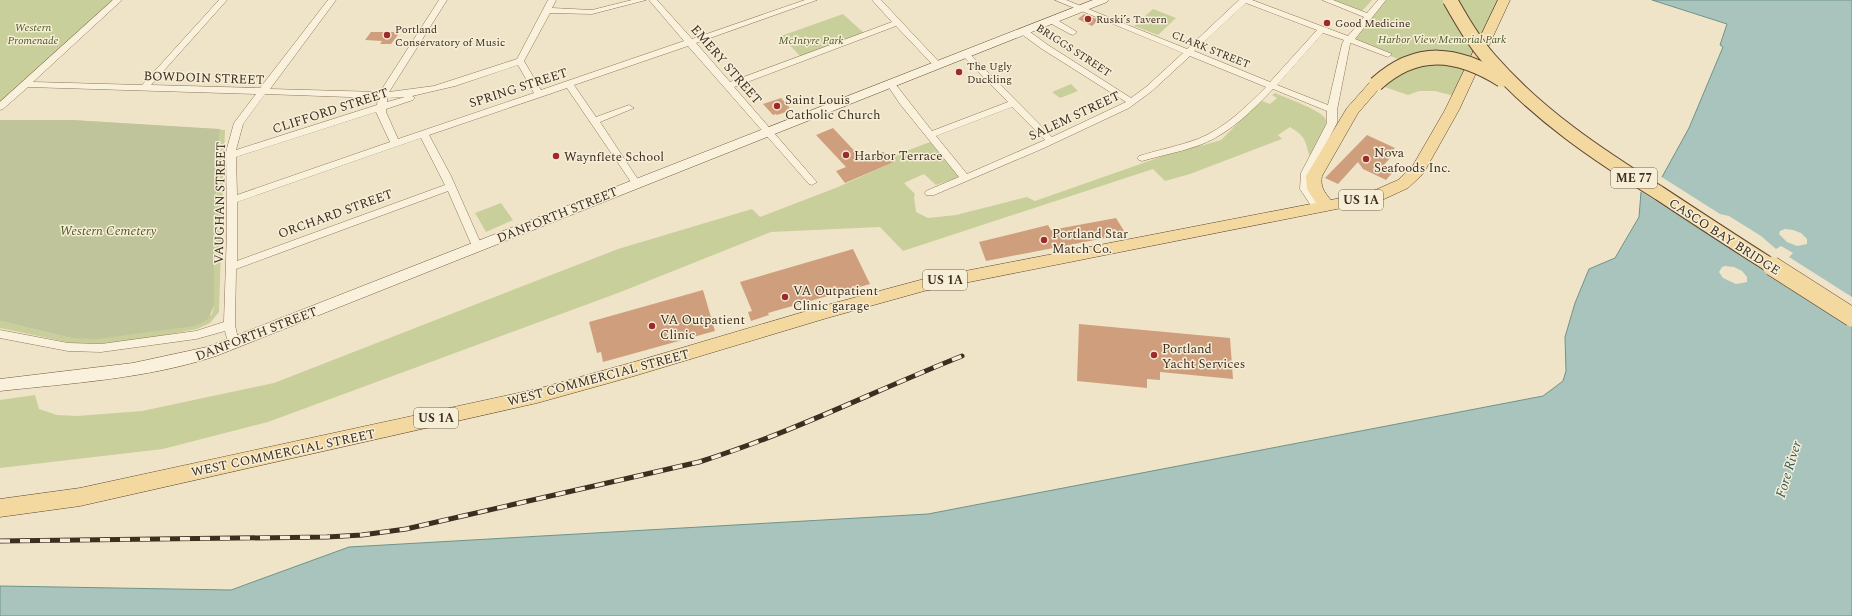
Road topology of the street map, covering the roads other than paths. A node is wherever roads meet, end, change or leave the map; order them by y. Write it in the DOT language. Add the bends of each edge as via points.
graph roads {
  1 [pos="118,0"];
  2 [pos="223,0"];
  3 [pos="332,0"];
  4 [pos="443,0"];
  5 [pos="552,0"];
  6 [pos="642,0"];
  7 [pos="653,0"];
  8 [pos="814,0"];
  9 [pos="876,0"];
  10 [pos="1059,0"];
  11 [pos="1103,0"];
  12 [pos="1245,0"];
  13 [pos="1326,0"];
  14 [pos="1382,0"];
  15 [pos="1450,0"];
  16 [pos="1461,0"];
  17 [pos="1504,0"];
  18 [pos="1081,9"];
  19 [pos="548,10"];
  20 [pos="1369,16"];
  21 [pos="1051,20"];
  22 [pos="897,23"];
  23 [pos="1322,29"];
  24 [pos="1023,31"];
  25 [pos="1073,32"];
  26 [pos="1349,39"];
  27 [pos="690,42"];
  28 [pos="1188,52"];
  29 [pos="965,54"];
  30 [pos="1388,54"];
  31 [pos="520,61"];
  32 [pos="937,64"];
  33 [pos="890,83"];
  34 [pos="26,84"];
  35 [pos="568,84"];
  36 [pos="1270,85"];
  37 [pos="728,86"];
  38 [pos="144,88"];
  39 [pos="437,89"];
  40 [pos="1518,89"];
  41 [pos="262,92"];
  42 [pos="538,94"];
  43 [pos="383,95"];
  44 [pos="1132,102"];
  45 [pos="1014,103"];
  46 [pos="0,107"];
  47 [pos="629,108"];
  48 [pos="380,109"];
  49 [pos="1332,110"];
  50 [pos="594,121"];
  51 [pos="768,132"];
  52 [pos="424,134"];
  53 [pos="930,135"];
  54 [pos="1051,141"];
  55 [pos="395,143"];
  56 [pos="231,155"];
  57 [pos="1142,158"];
  58 [pos="965,178"];
  59 [pos="812,182"];
  60 [pos="636,183"];
  61 [pos="450,187"];
  62 [pos="930,193"];
  63 [pos="232,200"];
  64 [pos="1322,207"];
  65 [pos="478,246"];
  66 [pos="230,267"];
  67 [pos="1852,305"];
  68 [pos="1852,317"];
  69 [pos="229,325"];
  70 [pos="0,334"];
  71 [pos="233,343"];
  72 [pos="0,385"];
  73 [pos="0,508"];
  1 -- 34 [label="street"];
  2 -- 38 [label="street"];
  3 -- 41 [label="street, VAUGHAN STREET"];
  4 -- 43 [label="street"];
  5 -- 19 [label="street"];
  6 -- 19 [label="street" via="592,12"];
  7 -- 27 [label="street, EMERY STREET"];
  8 -- 27 [label="street, SPRING STREET"];
  9 -- 22 [label="street"];
  10 -- 18 [label="street, CLARK STREET"];
  11 -- 18 [label="street, DANFORTH STREET"];
  12 -- 23 [label="street"];
  12 -- 28 [label="street, SALEM STREET"];
  13 -- 20 [label="street"];
  14 -- 20 [label="street"];
  15 -- 40 [label="main road, CASCO BAY BRIDGE / ME 77, bridge" via="1467,30 1490,60"];
  16 -- 67 [label="main road, CASCO BAY BRIDGE / ME 77" via="1474,23 1497,53 1532,90 1569,122 1638,170"];
  17 -- 64 [label="main road, WEST COMMERCIAL STREET / US 1A" via="1452,110 1418,170 1403,184 1377,196"];
  18 -- 21 [label="street, DANFORTH STREET"];
  18 -- 28 [label="street, CLARK STREET"];
  19 -- 31 [label="street"];
  20 -- 26 [label="street"];
  21 -- 24 [label="street, DANFORTH STREET"];
  21 -- 25 [label="street"];
  22 -- 32 [label="street"];
  22 -- 37 [label="street"];
  23 -- 26 [label="street"];
  23 -- 36 [label="street"];
  24 -- 29 [label="street, DANFORTH STREET"];
  24 -- 44 [label="street, BRIGGS STREET"];
  26 -- 30 [label="street"];
  26 -- 49 [label="street"];
  27 -- 35 [label="street, SPRING STREET"];
  27 -- 37 [label="street, EMERY STREET"];
  28 -- 36 [label="street, CLARK STREET"];
  28 -- 44 [label="street, SALEM STREET"];
  29 -- 32 [label="street, DANFORTH STREET"];
  29 -- 45 [label="street"];
  31 -- 39 [label="street, CLIFFORD STREET"];
  31 -- 42 [label="street"];
  32 -- 33 [label="street, DANFORTH STREET"];
  33 -- 51 [label="street, DANFORTH STREET"];
  33 -- 53 [label="street"];
  34 -- 38 [label="street, BOWDOIN STREET"];
  34 -- 46 [label="street"];
  35 -- 42 [label="street, SPRING STREET"];
  35 -- 50 [label="street"];
  36 -- 49 [label="street, CLARK STREET"];
  36 -- 57 [label="street" via="1224,129 1208,138"];
  37 -- 51 [label="street, EMERY STREET"];
  38 -- 41 [label="street, BOWDOIN STREET"];
  39 -- 43 [label="street, CLIFFORD STREET" via="412,95"];
  39 -- 48 [label="street, CLIFFORD STREET"];
  40 -- 64 [label="main road, bridge" via="1478,67 1456,60 1416,60 1400,66 1376,84 1352,111 1314,176 1312,183"];
  40 -- 68 [label="main road, CASCO BAY BRIDGE / ME 77, bridge" via="1601,155"];
  41 -- 43 [label="street, BOWDOIN STREET"];
  41 -- 56 [label="street, VAUGHAN STREET" via="239,123 233,136"];
  42 -- 52 [label="street, SPRING STREET"];
  43 -- 48 [label="street"];
  44 -- 54 [label="street, SALEM STREET"];
  45 -- 53 [label="street"];
  45 -- 54 [label="street"];
  47 -- 50 [label="street"];
  48 -- 55 [label="street"];
  48 -- 56 [label="street, CLIFFORD STREET"];
  49 -- 64 [label="street" via="1332,123 1304,181 1305,189"];
  50 -- 60 [label="street"];
  51 -- 59 [label="street, EMERY STREET"];
  51 -- 60 [label="street, DANFORTH STREET"];
  52 -- 55 [label="street, SPRING STREET"];
  52 -- 61 [label="street"];
  53 -- 58 [label="street"];
  54 -- 58 [label="street, SALEM STREET"];
  55 -- 63 [label="street, SPRING STREET"];
  56 -- 63 [label="street, VAUGHAN STREET"];
  58 -- 62 [label="street, SALEM STREET"];
  60 -- 65 [label="street, DANFORTH STREET"];
  61 -- 65 [label="street"];
  61 -- 66 [label="street, ORCHARD STREET"];
  63 -- 66 [label="street, VAUGHAN STREET"];
  64 -- 73 [label="main road, WEST COMMERCIAL STREET / US 1A" via="924,285 866,299 612,376 537,396 80,497"];
  65 -- 71 [label="street, DANFORTH STREET"];
  66 -- 69 [label="street, VAUGHAN STREET"];
  69 -- 70 [label="street" via="196,335 101,348 68,347"];
  69 -- 71 [label="street, VAUGHAN STREET"];
  71 -- 72 [label="street, DANFORTH STREET" via="194,357 160,365"];
}
